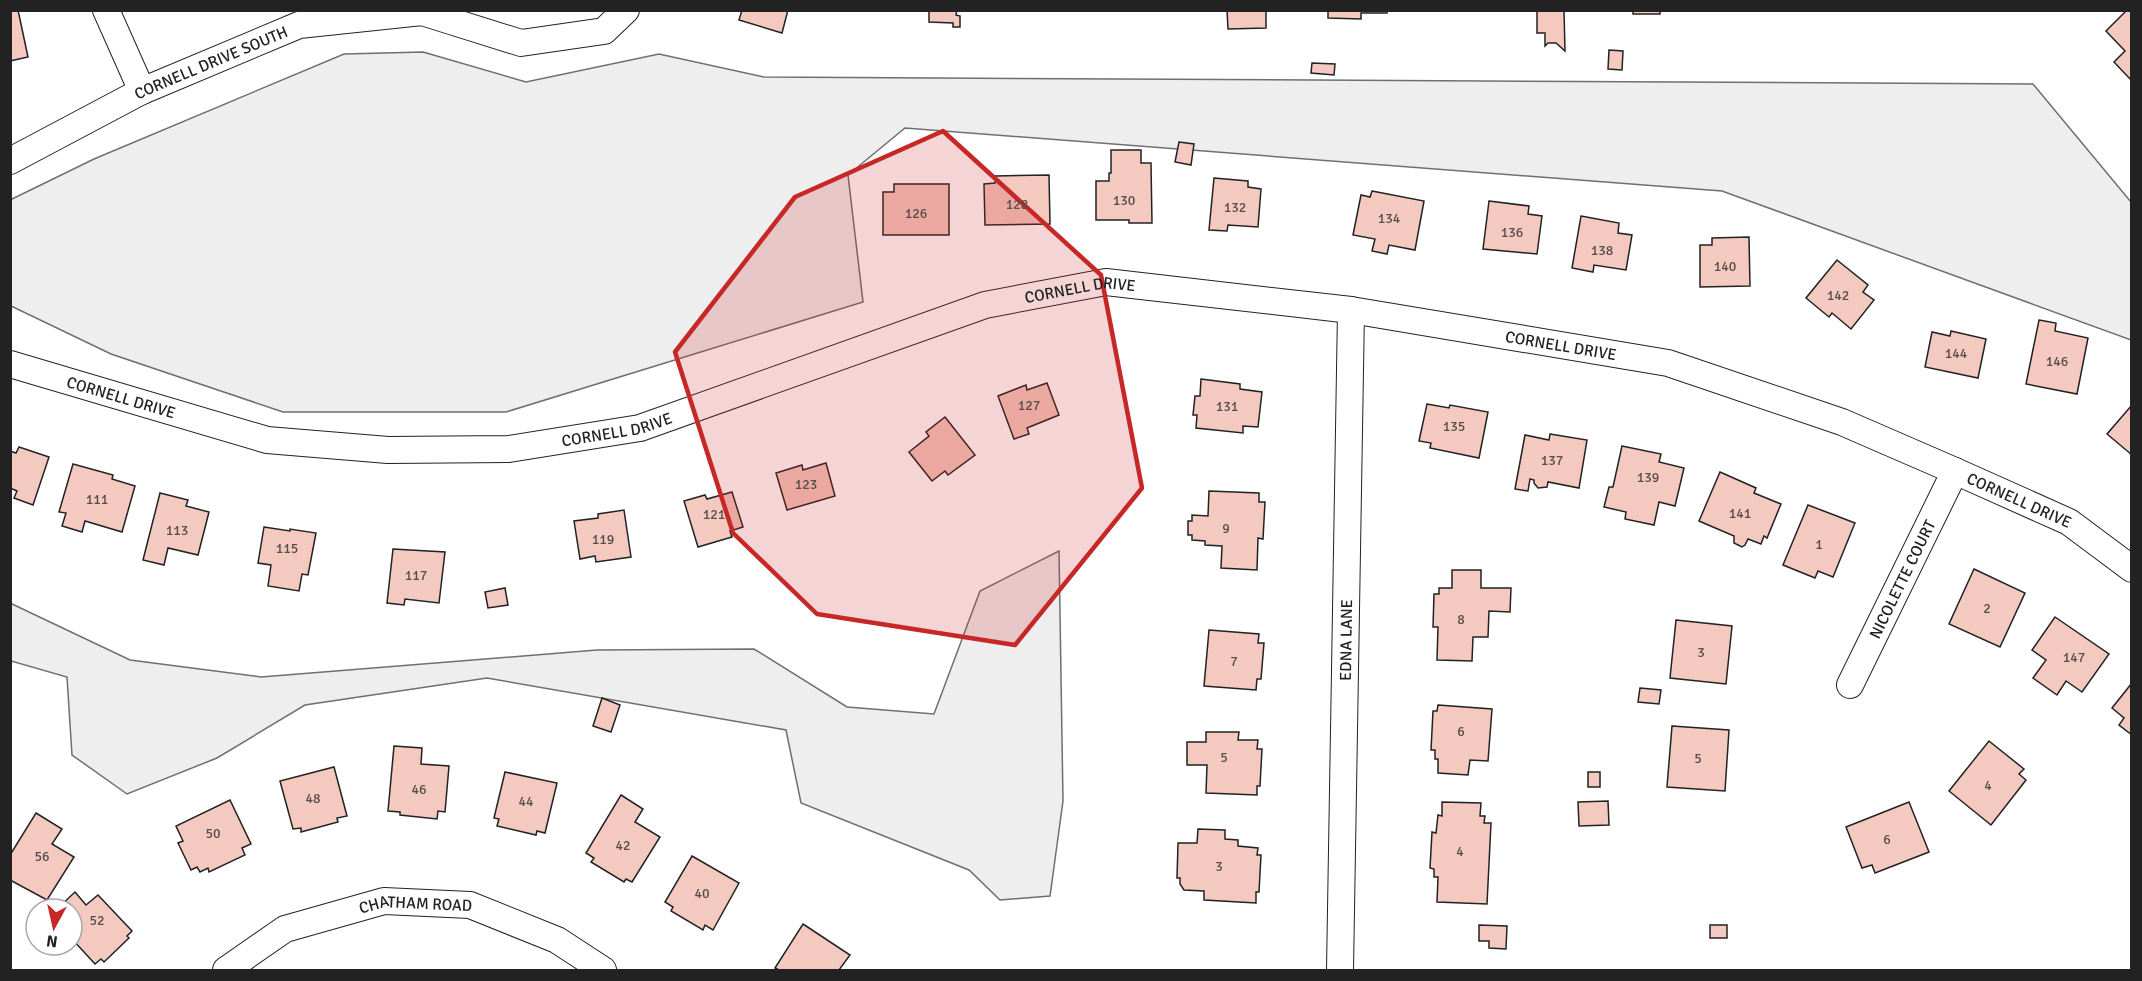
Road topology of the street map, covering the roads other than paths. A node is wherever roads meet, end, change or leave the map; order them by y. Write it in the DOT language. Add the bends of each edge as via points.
graph roads {
  1 [pos="106,10"];
  2 [pos="626,10"];
  3 [pos="142,91"];
  4 [pos="10,161"];
  5 [pos="1351,310"];
  6 [pos="10,364"];
  7 [pos="1955,471"];
  8 [pos="2132,569"];
  9 [pos="1850,685"];
  10 [pos="226,970"];
  11 [pos="603,970"];
  12 [pos="1340,970"];
  1 -- 3 [label="street"];
  2 -- 3 [label="street, CORNELL DRIVE SOUTH" via="604,31 521,43 422,12 299,24"];
  3 -- 4 [label="street, CORNELL DRIVE SOUTH"];
  5 -- 6 [label="street, CORNELL DRIVE" via="1106,282 985,305 640,428 508,449 388,450 267,440"];
  5 -- 7 [label="street, CORNELL DRIVE" via="1668,363 1842,422"];
  5 -- 12 [label="street, EDNA LANE"];
  7 -- 8 [label="street, CORNELL DRIVE" via="2069,522"];
  7 -- 9 [label="street, NICOLETTE COURT"];
  10 -- 11 [label="street, CHATHAM ROAD" via="285,929 384,901 470,906 557,940"];
}
